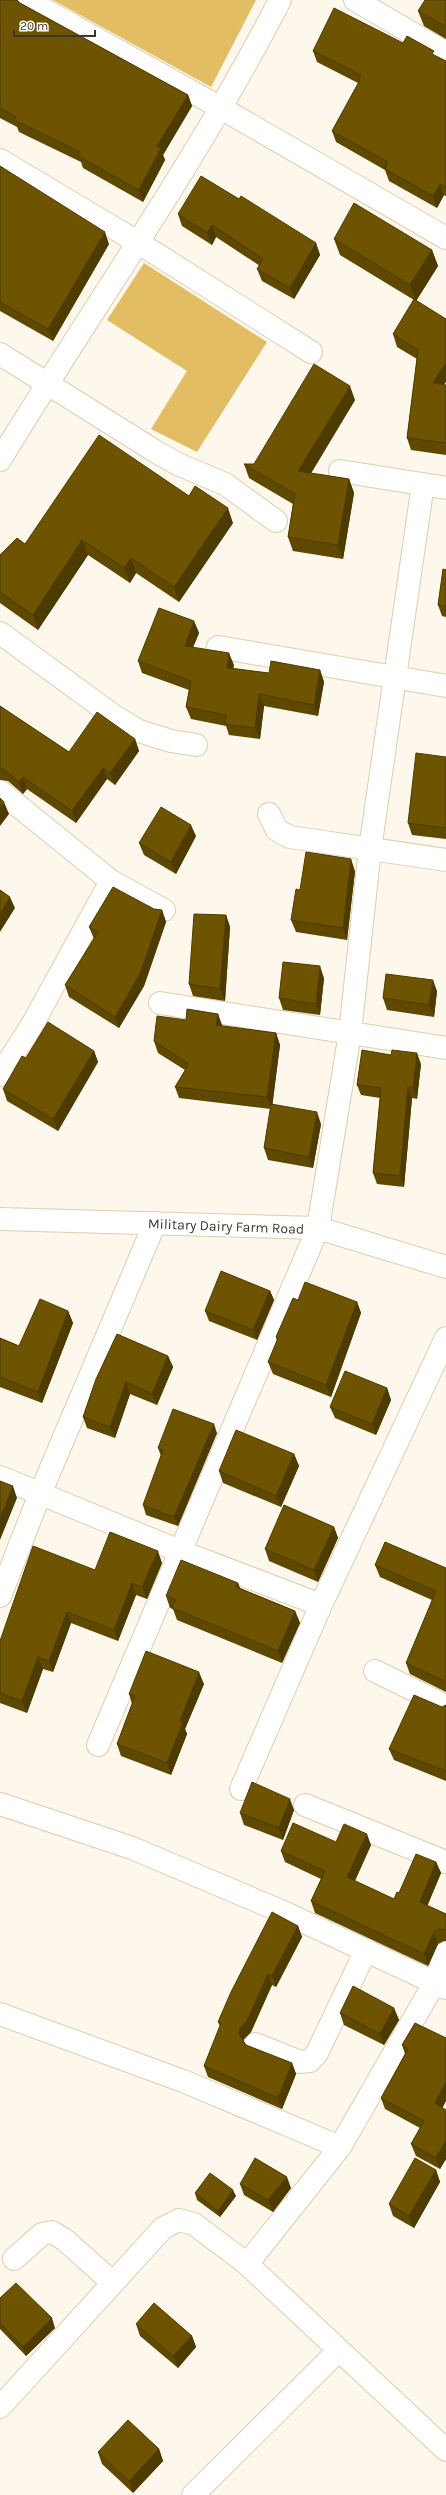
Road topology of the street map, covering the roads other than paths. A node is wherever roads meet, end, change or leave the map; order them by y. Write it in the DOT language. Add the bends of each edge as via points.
graph roads {
  1 [pos="27,0"];
  2 [pos="280,0"];
  3 [pos="355,0"];
  4 [pos="446,53"];
  5 [pos="221,108"];
  6 [pos="0,160"];
  7 [pos="446,238"];
  8 [pos="139,243"];
  9 [pos="311,352"];
  10 [pos="0,354"];
  11 [pos="46,383"];
  12 [pos="0,460"];
  13 [pos="340,471"];
  14 [pos="423,484"];
  15 [pos="446,488"];
  16 [pos="276,521"];
  17 [pos="0,633"];
  18 [pos="218,648"];
  19 [pos="394,679"];
  20 [pos="446,686"];
  21 [pos="196,745"];
  22 [pos="0,792"];
  23 [pos="269,814"];
  24 [pos="370,849"];
  25 [pos="446,860"];
  26 [pos="111,881"];
  27 [pos="164,910"];
  28 [pos="160,1003"];
  29 [pos="350,1033"];
  30 [pos="446,1048"];
  31 [pos="0,1075"];
  32 [pos="0,1219"];
  33 [pos="155,1223"];
  34 [pos="318,1228"];
  35 [pos="446,1267"];
  36 [pos="446,1338"];
  37 [pos="0,1477"];
  38 [pos="40,1494"];
  39 [pos="182,1552"];
  40 [pos="0,1596"];
  41 [pos="320,1605"];
  42 [pos="375,1671"];
  43 [pos="446,1706"];
  44 [pos="98,1745"];
  45 [pos="241,1789"];
  46 [pos="0,1804"];
  47 [pos="305,1805"];
  48 [pos="446,1862"];
  49 [pos="366,1950"];
  50 [pos="446,1953"];
  51 [pos="440,1985"];
  52 [pos="0,2014"];
  53 [pos="255,2044"];
  54 [pos="340,2147"];
  55 [pos="14,2259"];
  56 [pos="247,2264"];
  57 [pos="113,2283"];
  58 [pos="339,2350"];
  59 [pos="0,2407"];
  60 [pos="446,2450"];
  61 [pos="203,2492"];
  1 -- 5 [label="street"];
  2 -- 5 [label="street"];
  3 -- 4 [label="street"];
  5 -- 7 [label="street"];
  5 -- 8 [label="street"];
  6 -- 8 [label="street"];
  8 -- 9 [label="street"];
  8 -- 11 [label="street"];
  10 -- 11 [label="street"];
  11 -- 12 [label="street"];
  11 -- 16 [label="street" via="158,453 225,484"];
  13 -- 14 [label="street"];
  14 -- 15 [label="street"];
  14 -- 19 [label="street"];
  17 -- 21 [label="street" via="114,716 139,731 170,741"];
  18 -- 19 [label="street"];
  19 -- 20 [label="street"];
  19 -- 24 [label="street"];
  22 -- 26 [label="street"];
  23 -- 24 [label="street" via="277,830 290,837"];
  24 -- 25 [label="street"];
  24 -- 29 [label="street"];
  26 -- 27 [label="street"];
  26 -- 31 [label="street" via="32,1025"];
  28 -- 29 [label="street"];
  29 -- 30 [label="street"];
  29 -- 34 [label="street"];
  32 -- 33 [label="street, Military Dairy Farm Road"];
  33 -- 34 [label="street, Military Dairy Farm Road"];
  33 -- 38 [label="street"];
  34 -- 35 [label="street, Military Dairy Farm Road"];
  34 -- 39 [label="street"];
  36 -- 41 [label="street"];
  37 -- 38 [label="street"];
  38 -- 39 [label="street"];
  38 -- 40 [label="street"];
  39 -- 41 [label="street"];
  39 -- 44 [label="street"];
  41 -- 45 [label="street"];
  42 -- 43 [label="street"];
  46 -- 49 [label="street" via="132,1848"];
  47 -- 48 [label="street"];
  49 -- 51 [label="street"];
  49 -- 53 [label="street" via="317,2053 310,2060 300,2062"];
  50 -- 51 [label="street"];
  51 -- 54 [label="street"];
  52 -- 54 [label="street" via="183,2080"];
  54 -- 56 [label="street"];
  55 -- 57 [label="street" via="42,2234 52,2232 66,2240"];
  56 -- 57 [label="street" via="194,2224 179,2220 163,2228"];
  56 -- 58 [label="street"];
  57 -- 59 [label="street"];
  58 -- 60 [label="street"];
  58 -- 61 [label="street"];
}
